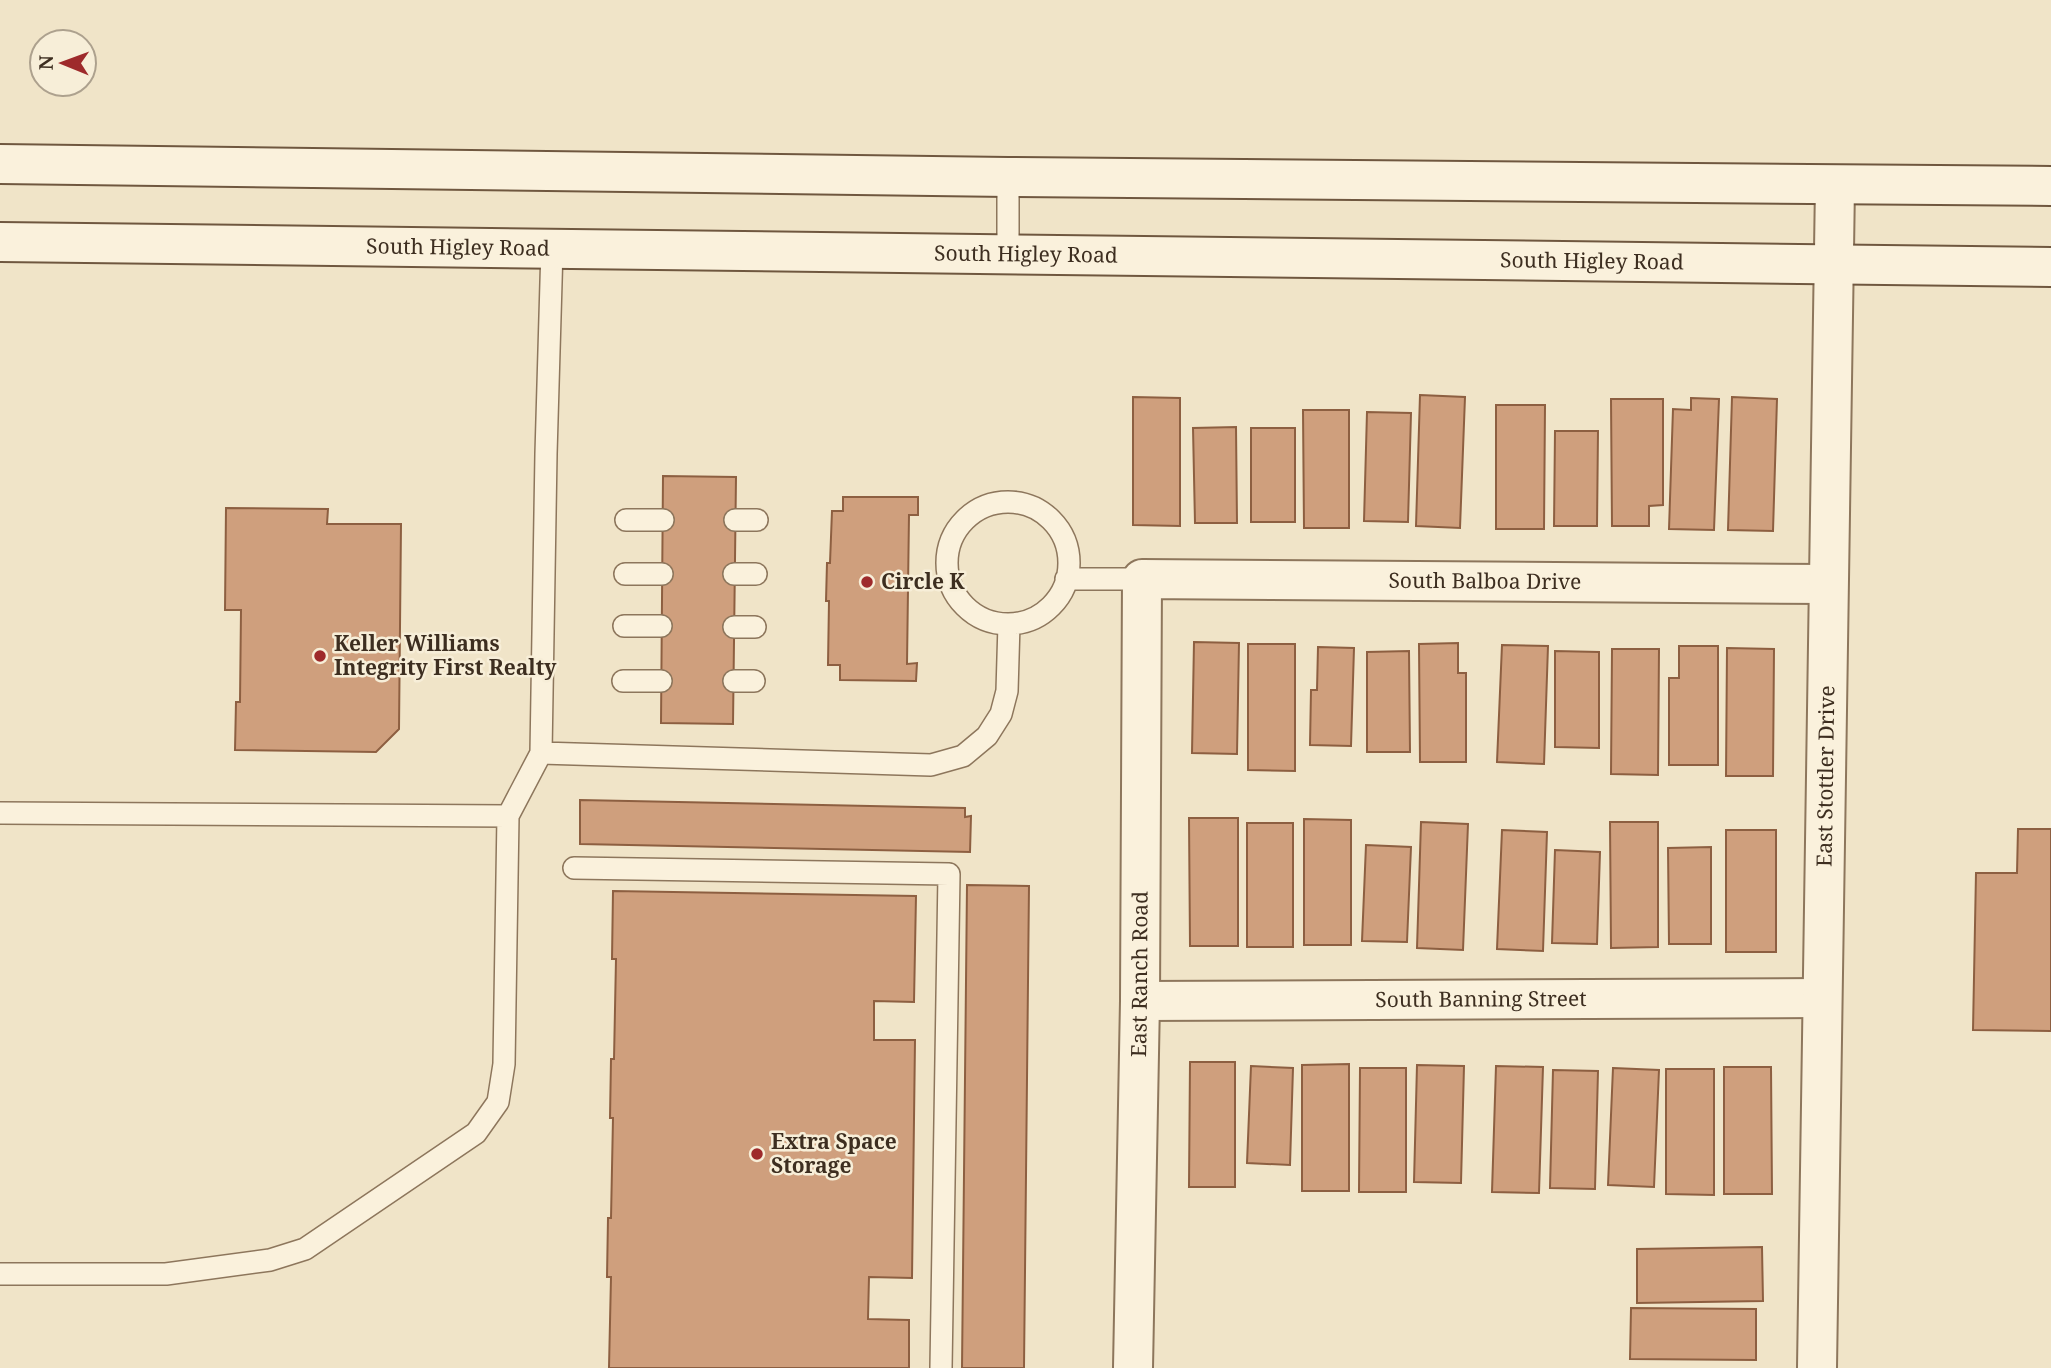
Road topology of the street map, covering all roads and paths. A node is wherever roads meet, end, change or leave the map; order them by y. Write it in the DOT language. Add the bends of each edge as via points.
graph roads {
  1 [pos="0,164"];
  2 [pos="1008,177"];
  3 [pos="1835,185"];
  4 [pos="2051,186"];
  5 [pos="0,242"];
  6 [pos="552,248"];
  7 [pos="1008,253"];
  8 [pos="1833,264"];
  9 [pos="2051,267"];
  10 [pos="626,520"];
  11 [pos="663,520"];
  12 [pos="735,520"];
  13 [pos="757,520"];
  14 [pos="625,574"];
  15 [pos="662,574"];
  16 [pos="734,574"];
  17 [pos="756,574"];
  18 [pos="1066,579"];
  19 [pos="1142,579"];
  20 [pos="1828,584"];
  21 [pos="1009,624"];
  22 [pos="624,626"];
  23 [pos="661,626"];
  24 [pos="624,681"];
  25 [pos="661,681"];
  26 [pos="541,753"];
  27 [pos="0,813"];
  28 [pos="508,816"];
  29 [pos="574,868"];
  30 [pos="1822,998"];
  31 [pos="1140,1001"];
  32 [pos="0,1275"];
  33 [pos="942,1368"];
  34 [pos="1133,1368"];
  35 [pos="1817,1368"];
  1 -- 2 [label="main road"];
  2 -- 3 [label="main road"];
  2 -- 7 [label="lane"];
  3 -- 4 [label="main road"];
  3 -- 8 [label="main road, East Stottler Drive"];
  5 -- 6 [label="main road, South Higley Road"];
  6 -- 7 [label="main road, South Higley Road"];
  6 -- 26 [label="lane"];
  7 -- 8 [label="main road, South Higley Road"];
  8 -- 9 [label="main road, South Higley Road"];
  8 -- 20 [label="main road, East Stottler Drive"];
  10 -- 11 [label="lane"];
  12 -- 13 [label="lane"];
  14 -- 15 [label="lane"];
  16 -- 17 [label="lane"];
  18 -- 19 [label="lane"];
  18 -- 21 [label="lane" via="1045,611"];
  18 -- 21 [label="lane" via="1064,540 1053,522 1037,509 1017,502 976,510 950,542 950,582 972,613"];
  19 -- 20 [label="main road, South Balboa Drive"];
  19 -- 31 [label="main road, East Ranch Road"];
  20 -- 30 [label="main road, East Stottler Drive"];
  21 -- 26 [label="lane" via="1007,691 1001,714 987,736 962,756 931,765"];
  22 -- 23 [label="lane"];
  24 -- 25 [label="lane"];
  26 -- 28 [label="lane"];
  27 -- 28 [label="lane"];
  28 -- 32 [label="lane" via="504,1064 498,1102 476,1133 305,1249 270,1260 166,1274"];
  29 -- 33 [label="lane" via="948,874"];
  30 -- 31 [label="main road, South Banning Street"];
  30 -- 35 [label="main road, East Stottler Drive"];
  31 -- 34 [label="main road, East Ranch Road"];
}
